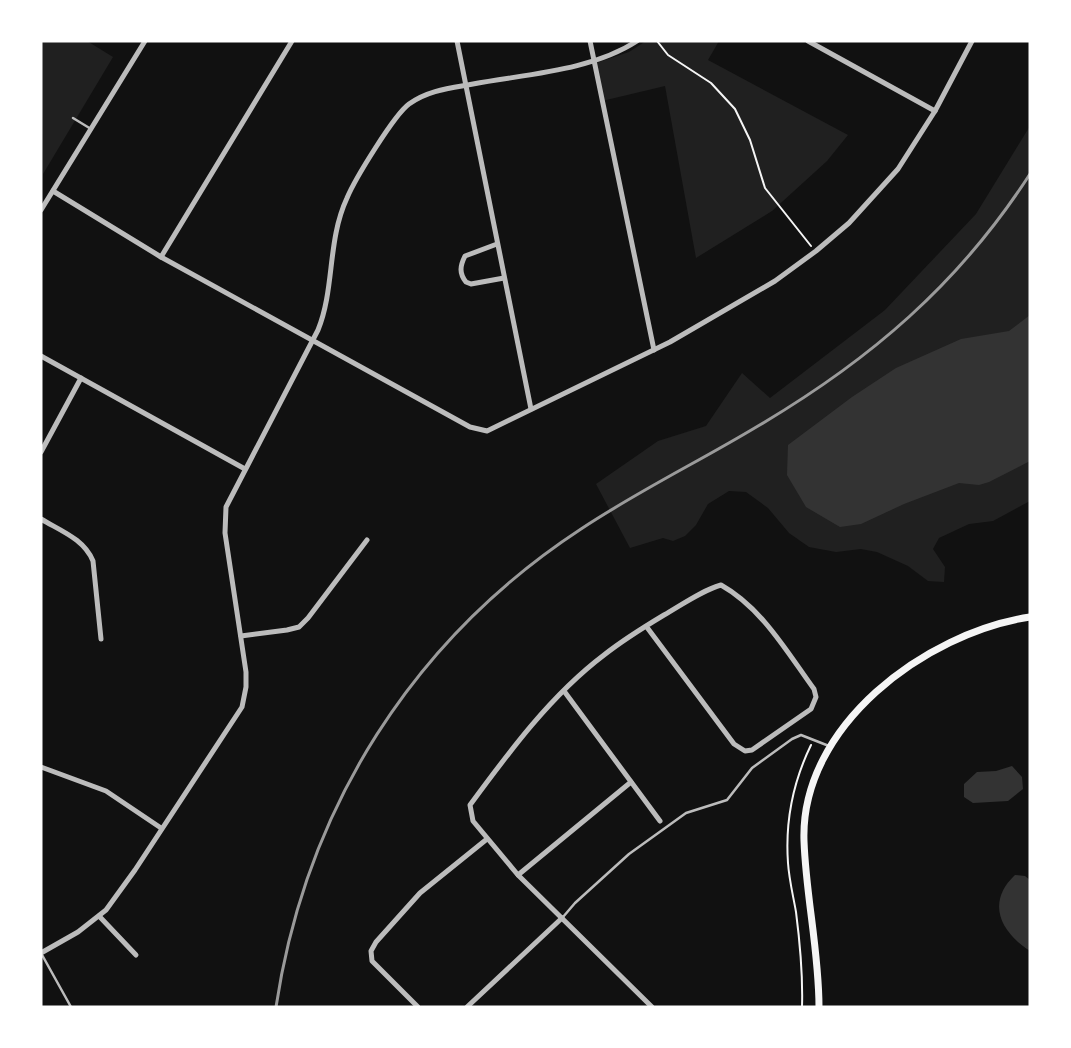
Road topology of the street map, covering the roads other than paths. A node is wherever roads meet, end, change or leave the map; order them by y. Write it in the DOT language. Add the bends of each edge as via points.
graph roads {
  1 [pos="146,41"];
  2 [pos="292,41"];
  3 [pos="457,41"];
  4 [pos="590,41"];
  5 [pos="637,41"];
  6 [pos="808,41"];
  7 [pos="972,41"];
  8 [pos="594,62"];
  9 [pos="465,86"];
  10 [pos="934,111"];
  11 [pos="73,118"];
  12 [pos="92,129"];
  13 [pos="53,192"];
  14 [pos="41,210"];
  15 [pos="497,244"];
  16 [pos="161,256"];
  17 [pos="504,278"];
  18 [pos="313,340"];
  19 [pos="654,350"];
  20 [pos="41,356"];
  21 [pos="81,378"];
  22 [pos="531,409"];
  23 [pos="41,452"];
  24 [pos="245,469"];
  25 [pos="41,519"];
  26 [pos="367,540"];
  27 [pos="1030,617"];
  28 [pos="646,626"];
  29 [pos="241,636"];
  30 [pos="101,639"];
  31 [pos="564,691"];
  32 [pos="829,747"];
  33 [pos="41,767"];
  34 [pos="631,782"];
  35 [pos="660,820"];
  36 [pos="161,828"];
  37 [pos="487,839"];
  38 [pos="518,875"];
  39 [pos="99,916"];
  40 [pos="562,918"];
  41 [pos="41,953"];
  42 [pos="136,955"];
  43 [pos="71,1007"];
  44 [pos="418,1007"];
  45 [pos="467,1007"];
  46 [pos="652,1007"];
  47 [pos="819,1007"];
  1 -- 12 [label="street"];
  2 -- 16 [label="street"];
  3 -- 9 [label="street"];
  4 -- 8 [label="street"];
  5 -- 8 [label="street"];
  6 -- 10 [label="street"];
  7 -- 10 [label="street"];
  8 -- 9 [label="street"];
  8 -- 19 [label="street"];
  9 -- 15 [label="street"];
  9 -- 18 [label="street" via="432,92 407,105 394,120 348,195 335,232 328,300"];
  10 -- 19 [label="street" via="898,169 849,223 775,281"];
  11 -- 12 [label="lane"];
  12 -- 13 [label="street"];
  13 -- 14 [label="street"];
  13 -- 16 [label="street"];
  15 -- 17 [label="street"];
  15 -- 17 [label="street" via="465,256 461,273 471,284"];
  16 -- 18 [label="street"];
  17 -- 22 [label="street"];
  18 -- 22 [label="street" via="477,430 487,431"];
  18 -- 24 [label="street"];
  19 -- 22 [label="street"];
  20 -- 21 [label="street"];
  21 -- 23 [label="street"];
  21 -- 24 [label="street"];
  24 -- 29 [label="street" via="231,495 224,520"];
  25 -- 30 [label="street" via="80,541 90,554"];
  26 -- 29 [label="street" via="298,627"];
  27 -- 32 [label="main road" via="967,635 926,656 856,710"];
  28 -- 28 [label="street" via="706,590 721,585 750,606 767,624 814,689 816,697 811,709 752,750 744,751 734,744"];
  28 -- 31 [label="street" via="603,655"];
  29 -- 36 [label="street" via="246,687 242,707"];
  31 -- 34 [label="street"];
  31 -- 37 [label="street" via="508,754 470,805 473,821"];
  32 -- 40 [label="lane" via="801,735 792,739 752,768 727,800 686,813 629,854"];
  32 -- 47 [label="main road" via="814,777 804,840 819,970"];
  33 -- 36 [label="street" via="106,792"];
  34 -- 35 [label="street"];
  34 -- 38 [label="street"];
  36 -- 39 [label="street" via="123,888"];
  37 -- 38 [label="street"];
  37 -- 44 [label="street" via="420,893 371,951 372,962"];
  38 -- 40 [label="street"];
  39 -- 41 [label="street"];
  39 -- 42 [label="street"];
  40 -- 45 [label="street"];
  40 -- 46 [label="street"];
  41 -- 43 [label="lane"];
}
